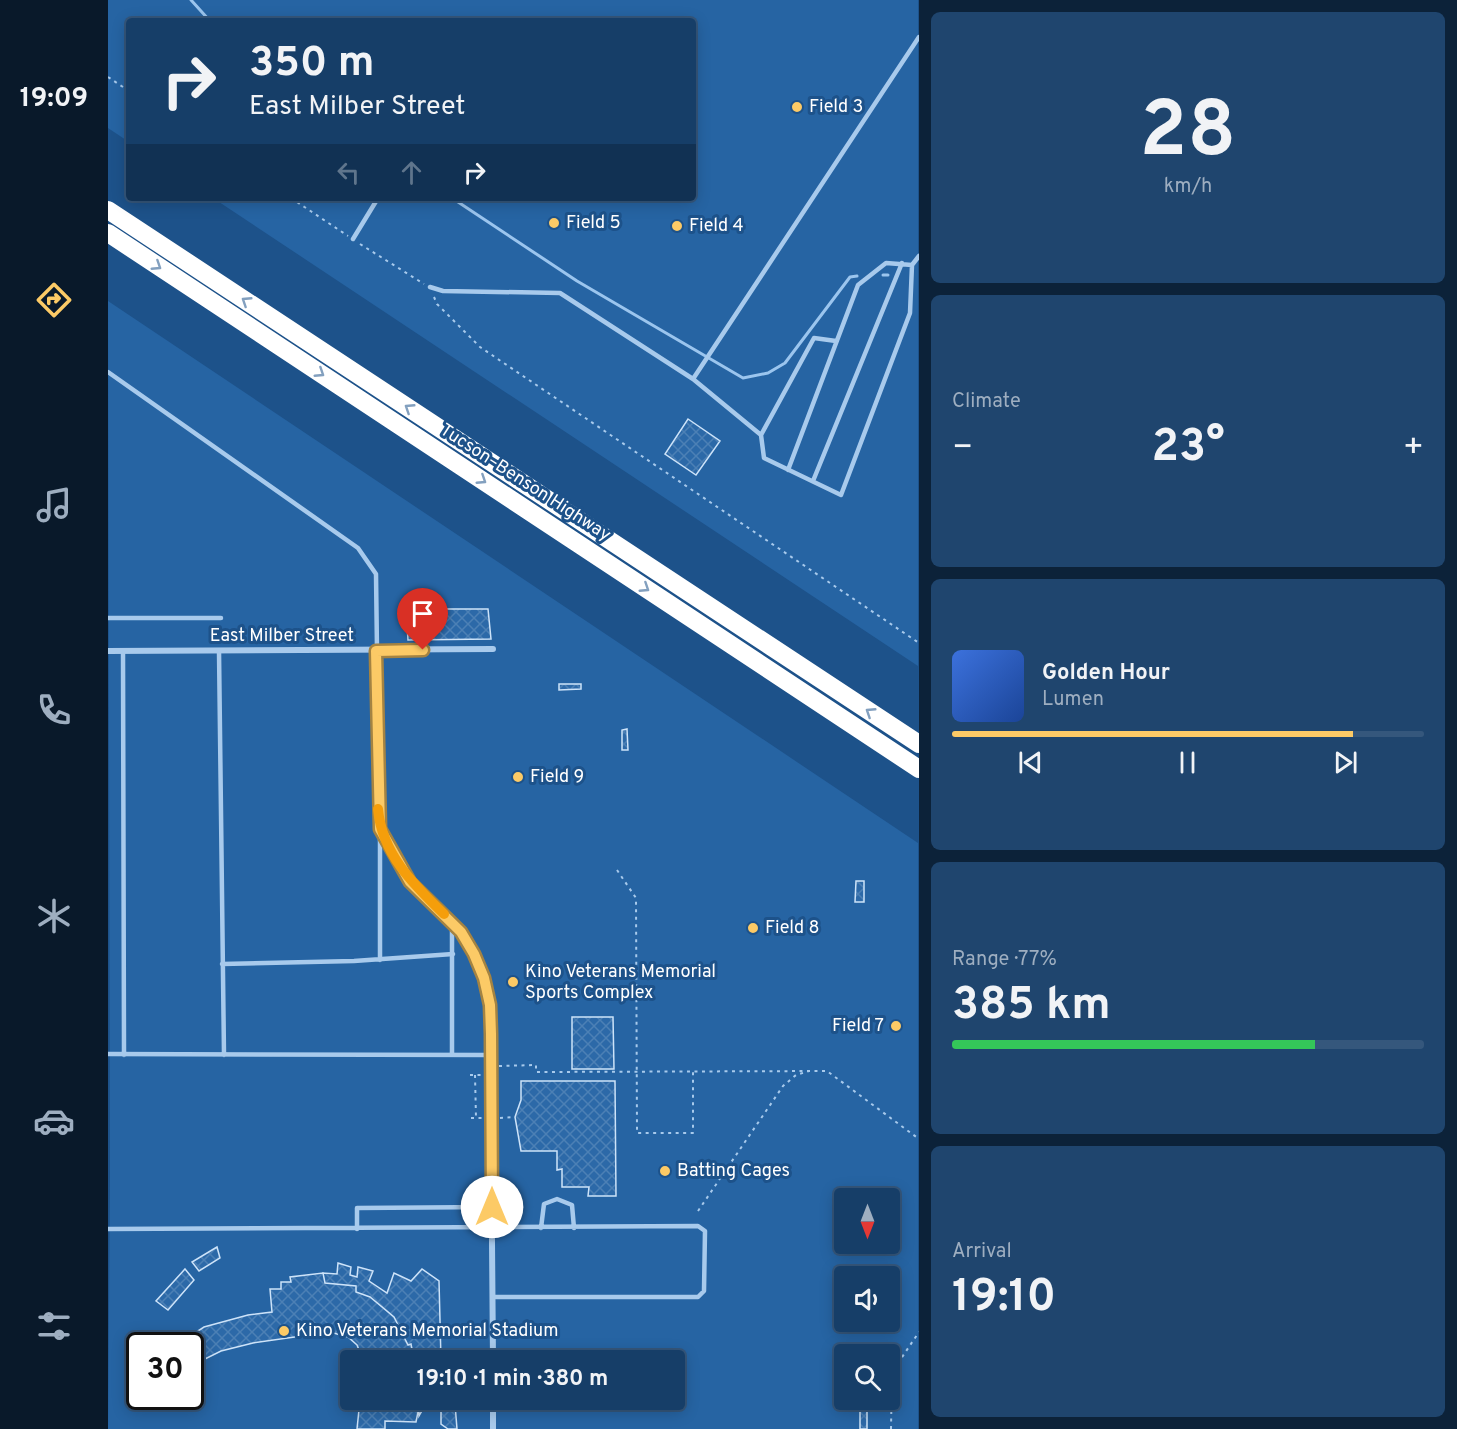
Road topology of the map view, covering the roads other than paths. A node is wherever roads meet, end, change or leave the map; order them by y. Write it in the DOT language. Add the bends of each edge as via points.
graph roads {
  1 [pos="918,37"];
  2 [pos="376,201"];
  3 [pos="108,210"];
  4 [pos="108,233"];
  5 [pos="354,239"];
  6 [pos="918,255"];
  7 [pos="902,263"];
  8 [pos="912,264"];
  9 [pos="430,287"];
  10 [pos="836,340"];
  11 [pos="108,372"];
  12 [pos="693,379"];
  13 [pos="761,435"];
  14 [pos="788,470"];
  15 [pos="813,482"];
  16 [pos="108,618"];
  17 [pos="220,618"];
  18 [pos="493,649"];
  19 [pos="108,651"];
  20 [pos="123,651"];
  21 [pos="219,651"];
  22 [pos="376,651"];
  23 [pos="918,744"];
  24 [pos="918,768"];
  25 [pos="380,829"];
  26 [pos="452,924"];
  27 [pos="453,954"];
  28 [pos="380,960"];
  29 [pos="222,964"];
  30 [pos="108,1054"];
  31 [pos="124,1054"];
  32 [pos="224,1054"];
  33 [pos="452,1054"];
  34 [pos="491,1054"];
  35 [pos="492,1207"];
  36 [pos="492,1228"];
  37 [pos="541,1228"];
  38 [pos="574,1228"];
  39 [pos="108,1229"];
  40 [pos="357,1229"];
  41 [pos="493,1297"];
  42 [pos="493,1350"];
  43 [pos="493,1410"];
  44 [pos="494,1429"];
  1 -- 12 [label="lane"];
  2 -- 5 [label="lane"];
  23 -- 3 [label="highway, Tucson–Benson Highway, one-way"];
  4 -- 24 [label="highway, Tucson–Benson Highway, one-way"];
  6 -- 8 [label="lane"];
  7 -- 8 [label="lane"];
  7 -- 10 [label="lane" via="886,263 858,285"];
  7 -- 15 [label="lane"];
  8 -- 15 [label="lane" via="910,313 841,495"];
  9 -- 12 [label="lane" via="442,291 560,293"];
  10 -- 13 [label="lane" via="814,339"];
  10 -- 14 [label="lane"];
  11 -- 22 [label="lane" via="358,548 376,574"];
  12 -- 13 [label="lane"];
  13 -- 14 [label="lane" via="764,458"];
  14 -- 15 [label="lane"];
  16 -- 17 [label="lane"];
  18 -- 22 [label="street, East Milber Street"];
  19 -- 20 [label="street, East Milber Street"];
  20 -- 21 [label="street, East Milber Street"];
  20 -- 31 [label="lane"];
  21 -- 22 [label="street, East Milber Street"];
  21 -- 29 [label="lane"];
  22 -- 25 [label="street"];
  25 -- 26 [label="street" via="410,882"];
  25 -- 28 [label="lane"];
  26 -- 27 [label="lane"];
  26 -- 34 [label="street" via="474,954 484,978 490,1005"];
  27 -- 28 [label="lane"];
  27 -- 33 [label="lane"];
  28 -- 29 [label="lane"];
  29 -- 32 [label="lane"];
  30 -- 31 [label="lane"];
  31 -- 32 [label="lane"];
  32 -- 33 [label="lane"];
  33 -- 34 [label="lane"];
  34 -- 35 [label="street"];
  35 -- 36 [label="street"];
  35 -- 40 [label="lane" via="357,1208"];
  36 -- 37 [label="lane"];
  36 -- 40 [label="lane"];
  36 -- 41 [label="street"];
  37 -- 38 [label="lane"];
  37 -- 38 [label="lane" via="544,1204 557,1199 572,1205"];
  38 -- 41 [label="lane" via="699,1226 705,1231 704,1291 698,1297"];
  39 -- 40 [label="lane"];
  41 -- 42 [label="street"];
  43 -- 44 [label="street"];
}
